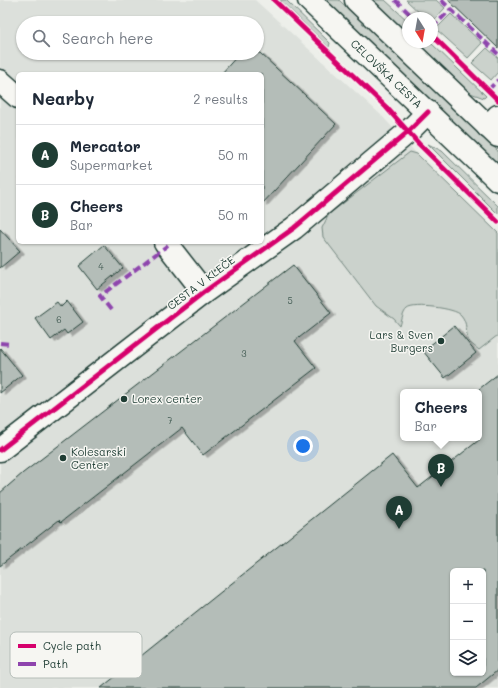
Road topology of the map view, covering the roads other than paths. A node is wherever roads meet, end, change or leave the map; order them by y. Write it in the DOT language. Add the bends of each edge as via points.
graph roads {
  1 [pos="309,0"];
  2 [pos="356,0"];
  3 [pos="0,81"];
  4 [pos="16,95"];
  5 [pos="428,112"];
  6 [pos="495,126"];
  7 [pos="498,180"];
  8 [pos="167,244"];
  9 [pos="204,292"];
  10 [pos="0,450"];
  1 -- 5 [label="street, CELOVŠKA CESTA"];
  2 -- 6 [label="street"];
  3 -- 4 [label="street"];
  5 -- 7 [label="street, CELOVŠKA CESTA"];
  5 -- 9 [label="street, CESTA V KLEČE" via="408,132 294,228"];
  8 -- 9 [label="street"];
  9 -- 10 [label="street, CESTA V KLEČE"];
}
